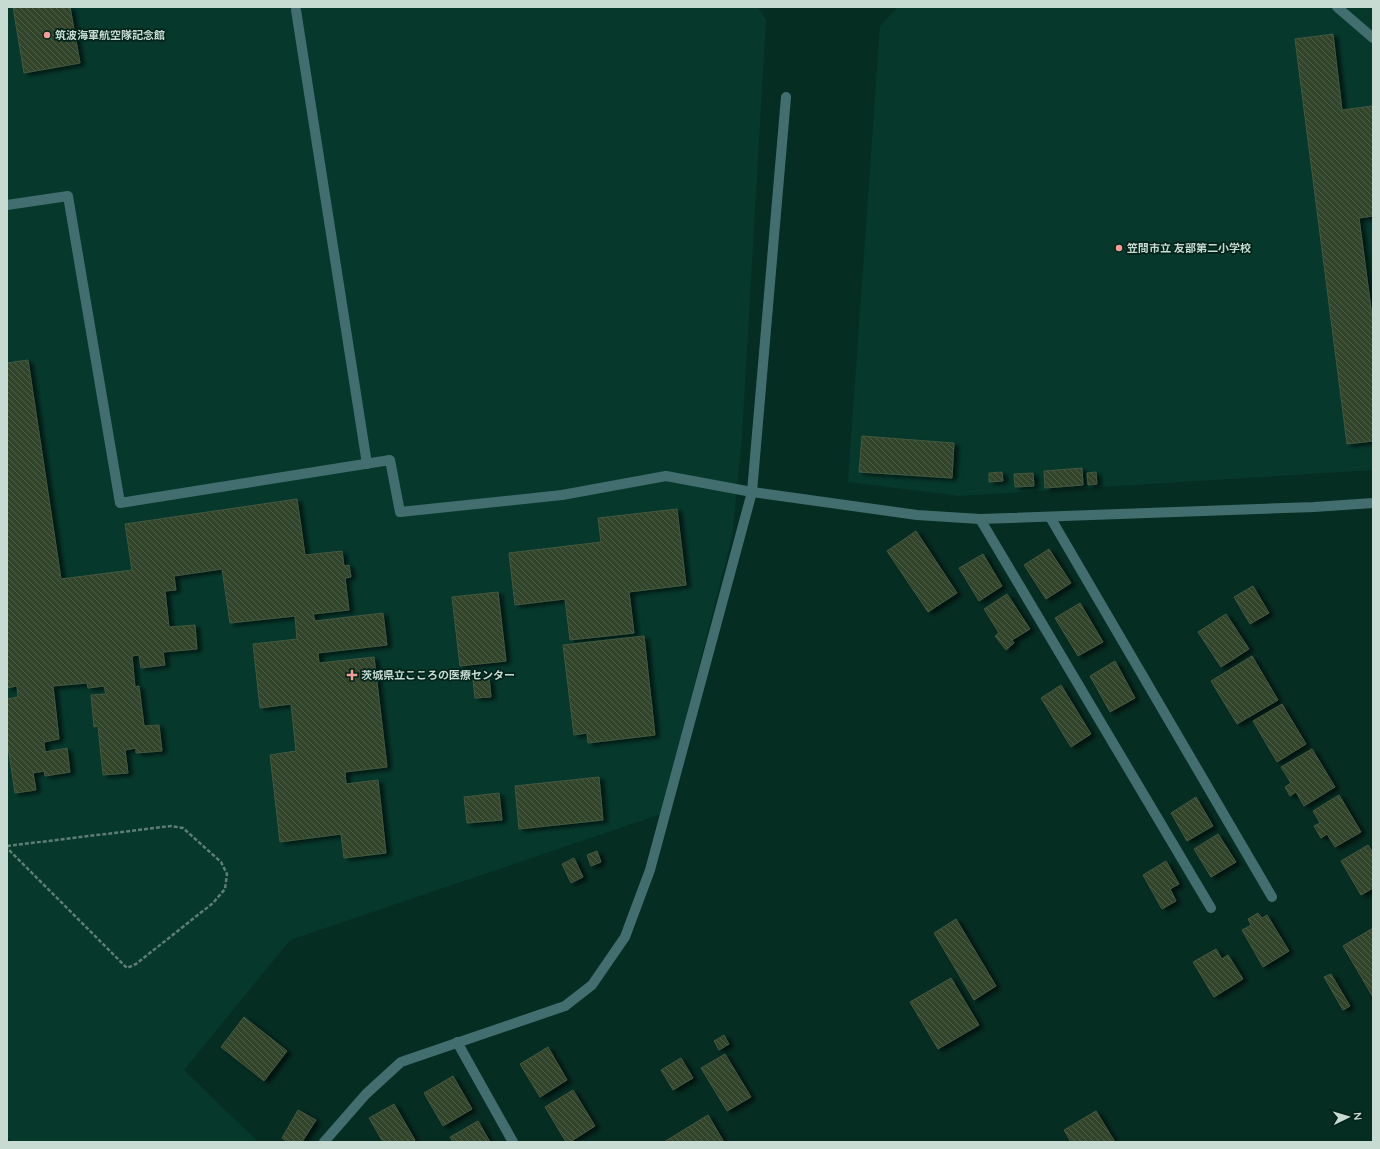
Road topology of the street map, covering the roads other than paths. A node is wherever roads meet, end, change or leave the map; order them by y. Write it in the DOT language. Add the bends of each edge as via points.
graph roads {
  1 [pos="1337,7"];
  2 [pos="296,10"];
  3 [pos="1373,38"];
  4 [pos="786,97"];
  5 [pos="7,205"];
  6 [pos="367,464"];
  7 [pos="752,492"];
  8 [pos="1373,502"];
  9 [pos="1050,517"];
  10 [pos="980,519"];
  11 [pos="1272,897"];
  12 [pos="1211,908"];
  13 [pos="457,1042"];
  14 [pos="324,1142"];
  15 [pos="512,1142"];
  1 -- 3 [label="street"];
  2 -- 6 [label="street"];
  4 -- 7 [label="street"];
  5 -- 6 [label="street" via="68,196 120,503"];
  6 -- 7 [label="street" via="390,460 400,512 562,495 666,476"];
  7 -- 10 [label="street" via="917,515"];
  7 -- 13 [label="street" via="650,870 625,937 592,985 564,1006"];
  8 -- 9 [label="street"];
  9 -- 10 [label="street"];
  9 -- 11 [label="street"];
  10 -- 12 [label="street"];
  13 -- 14 [label="street" via="401,1062 366,1094"];
  13 -- 15 [label="street"];
}
